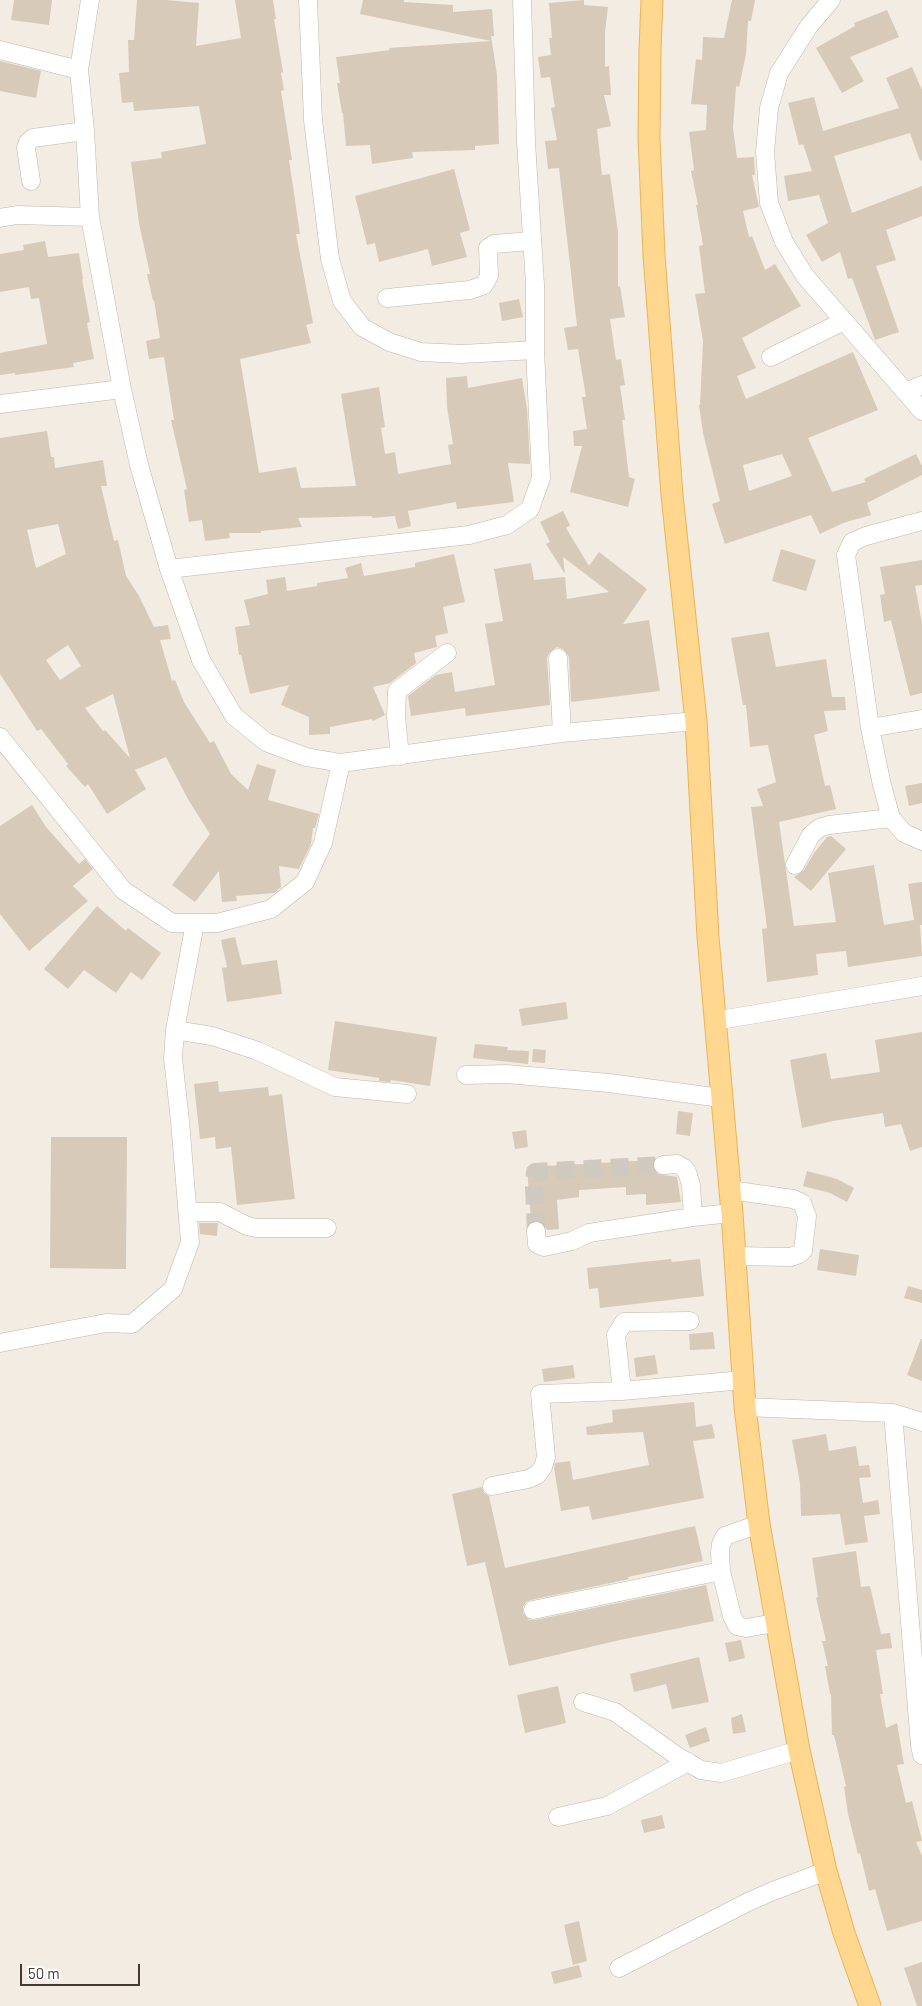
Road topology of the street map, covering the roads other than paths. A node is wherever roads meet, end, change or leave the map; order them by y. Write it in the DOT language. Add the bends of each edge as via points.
graph roads {
  1 [pos="90,0"];
  2 [pos="308,0"];
  3 [pos="522,0"];
  4 [pos="652,0"];
  5 [pos="831,0"];
  6 [pos="0,50"];
  7 [pos="78,70"];
  8 [pos="85,131"];
  9 [pos="30,181"];
  10 [pos="90,217"];
  11 [pos="0,218"];
  12 [pos="532,241"];
  13 [pos="387,298"];
  14 [pos="844,321"];
  15 [pos="535,350"];
  16 [pos="771,357"];
  17 [pos="922,385"];
  18 [pos="122,389"];
  19 [pos="906,392"];
  20 [pos="0,404"];
  21 [pos="922,411"];
  22 [pos="922,521"];
  23 [pos="169,569"];
  24 [pos="446,653"];
  25 [pos="558,658"];
  26 [pos="922,719"];
  27 [pos="696,720"];
  28 [pos="870,728"];
  29 [pos="562,734"];
  30 [pos="0,737"];
  31 [pos="400,756"];
  32 [pos="341,762"];
  33 [pos="891,818"];
  34 [pos="922,841"];
  35 [pos="795,865"];
  36 [pos="195,923"];
  37 [pos="922,986"];
  38 [pos="714,1021"];
  39 [pos="174,1030"];
  40 [pos="466,1075"];
  41 [pos="406,1094"];
  42 [pos="721,1098"];
  43 [pos="663,1165"];
  44 [pos="730,1190"];
  45 [pos="188,1212"];
  46 [pos="732,1213"];
  47 [pos="693,1217"];
  48 [pos="327,1228"];
  49 [pos="536,1231"];
  50 [pos="734,1256"];
  51 [pos="690,1321"];
  52 [pos="0,1344"];
  53 [pos="743,1380"];
  54 [pos="622,1391"];
  55 [pos="745,1407"];
  56 [pos="893,1413"];
  57 [pos="922,1422"];
  58 [pos="492,1486"];
  59 [pos="759,1524"];
  60 [pos="721,1571"];
  61 [pos="533,1610"];
  62 [pos="775,1623"];
  63 [pos="583,1702"];
  64 [pos="921,1748"];
  65 [pos="799,1750"];
  66 [pos="688,1762"];
  67 [pos="558,1817"];
  68 [pos="826,1871"];
  69 [pos="619,1968"];
  70 [pos="870,2006"];
  1 -- 7 [label="street"];
  2 -- 15 [label="street" via="312,120 330,259 342,301 362,327 389,342 421,352 462,354"];
  3 -- 12 [label="street"];
  4 -- 27 [label="main road" via="650,138 654,255 672,496"];
  5 -- 14 [label="street" via="809,26 779,73 769,108 765,152 770,203 784,242 805,276"];
  6 -- 7 [label="street"];
  7 -- 8 [label="street"];
  8 -- 9 [label="street" via="33,138 28,142"];
  8 -- 10 [label="street"];
  10 -- 11 [label="street" via="17,215"];
  10 -- 18 [label="street"];
  12 -- 13 [label="street" via="494,244 488,248 489,276 484,285 470,290"];
  12 -- 15 [label="street"];
  14 -- 16 [label="street"];
  14 -- 19 [label="street"];
  15 -- 23 [label="street" via="541,478 530,509 507,525 470,535"];
  17 -- 19 [label="street"];
  18 -- 20 [label="street"];
  18 -- 23 [label="street" via="138,465"];
  19 -- 21 [label="street"];
  22 -- 28 [label="street" via="852,542 846,555"];
  23 -- 32 [label="street" via="201,660 234,716 266,742 306,757"];
  24 -- 31 [label="street" via="397,691"];
  25 -- 29 [label="street"];
  26 -- 28 [label="street"];
  27 -- 29 [label="street"];
  27 -- 38 [label="main road"];
  28 -- 33 [label="street"];
  29 -- 31 [label="street"];
  30 -- 36 [label="street" via="123,890 172,924"];
  31 -- 32 [label="street"];
  32 -- 36 [label="street" via="323,843 305,882 271,909 217,923"];
  33 -- 34 [label="street" via="904,833"];
  33 -- 35 [label="street" via="819,828"];
  36 -- 39 [label="street"];
  37 -- 38 [label="street"];
  38 -- 42 [label="main road"];
  39 -- 41 [label="street" via="212,1036 258,1050 335,1087"];
  39 -- 45 [label="street" via="173,1058"];
  40 -- 42 [label="street" via="541,1077"];
  42 -- 44 [label="main road"];
  43 -- 47 [label="street" via="677,1164 687,1172"];
  44 -- 46 [label="main road"];
  44 -- 50 [label="street" via="793,1199 802,1203 807,1216 803,1251 799,1254 791,1257"];
  45 -- 48 [label="street" via="220,1212 256,1228"];
  45 -- 52 [label="street" via="190,1242 173,1289 132,1324 106,1323"];
  46 -- 47 [label="street"];
  46 -- 50 [label="main road"];
  47 -- 49 [label="street" via="589,1233 572,1241 544,1247 537,1244"];
  50 -- 53 [label="main road"];
  51 -- 54 [label="street" via="624,1322 616,1336"];
  53 -- 54 [label="street"];
  53 -- 55 [label="main road"];
  54 -- 58 [label="street" via="540,1394 546,1457 543,1467 537,1475"];
  55 -- 56 [label="street"];
  55 -- 59 [label="main road"];
  56 -- 57 [label="street"];
  56 -- 64 [label="street"];
  59 -- 60 [label="street" via="725,1536 720,1552"];
  59 -- 62 [label="main road"];
  60 -- 61 [label="street"];
  60 -- 62 [label="street" via="737,1626 746,1628"];
  62 -- 65 [label="main road"];
  63 -- 66 [label="street" via="614,1712"];
  65 -- 66 [label="street" via="721,1773 701,1770"];
  65 -- 68 [label="main road"];
  66 -- 67 [label="street" via="607,1806"];
  68 -- 69 [label="street" via="764,1894"];
  68 -- 70 [label="main road"];
}
